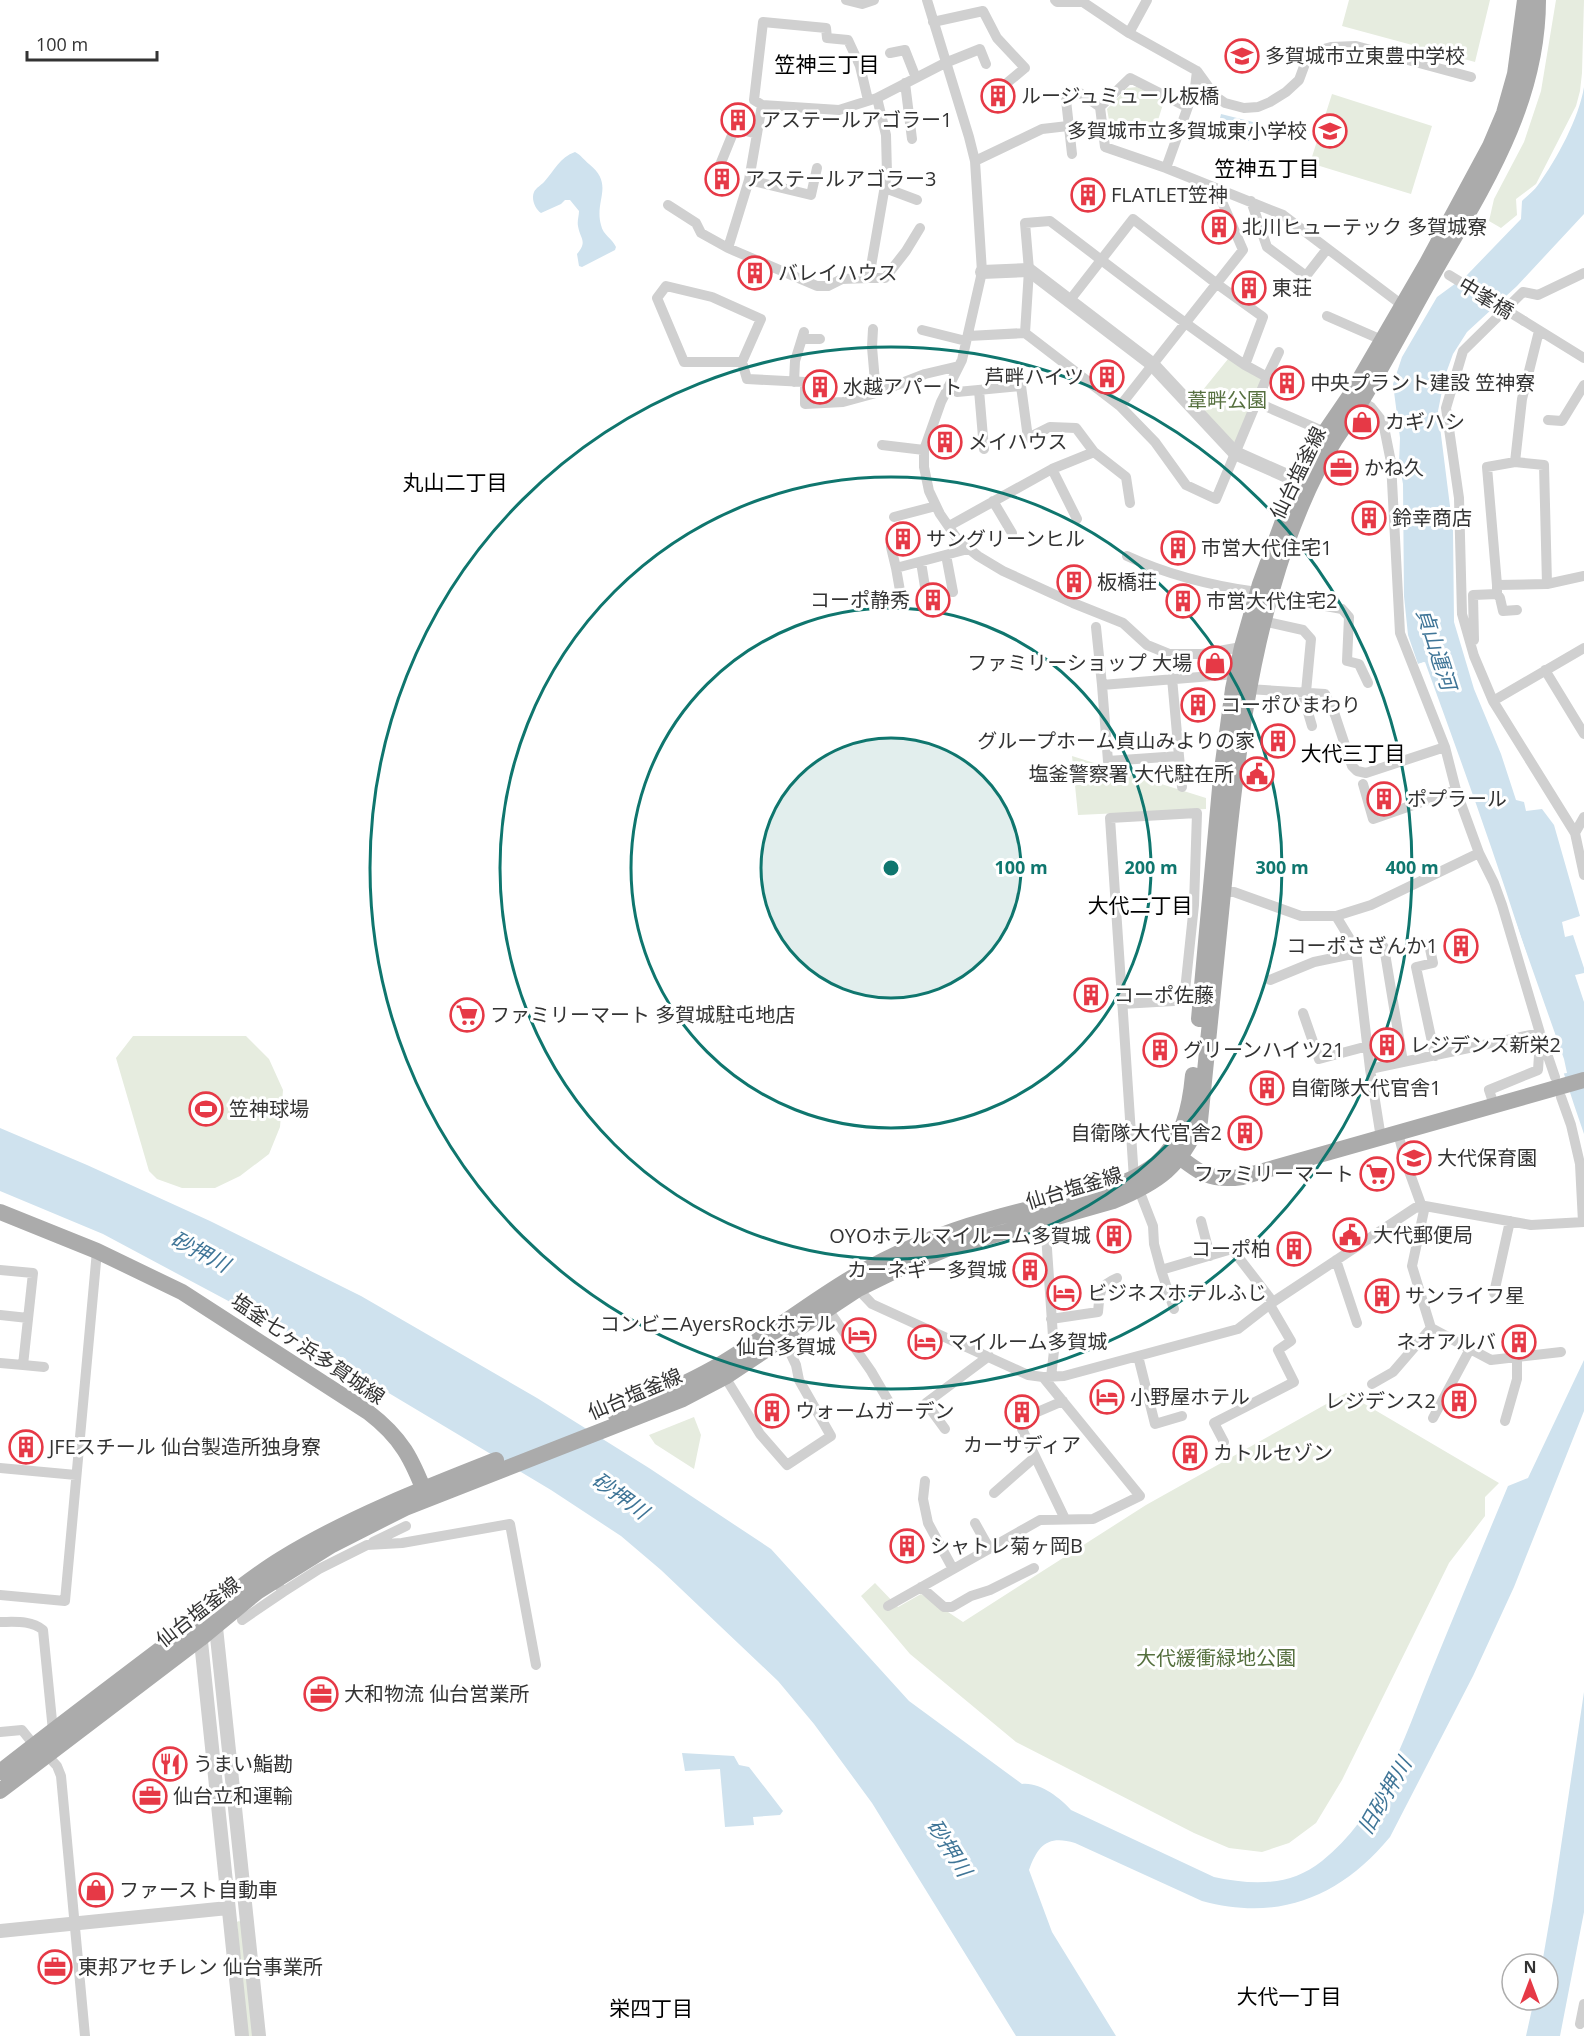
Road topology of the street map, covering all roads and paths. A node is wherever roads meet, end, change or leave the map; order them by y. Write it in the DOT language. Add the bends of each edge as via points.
graph roads {
  1 [pos="846,0"];
  2 [pos="874,0"];
  3 [pos="927,0"];
  4 [pos="1055,0"];
  5 [pos="1147,0"];
  6 [pos="1525,0"];
  7 [pos="1538,0"];
  8 [pos="1070,1"];
  9 [pos="933,22"];
  10 [pos="1129,33"];
  11 [pos="890,53"];
  12 [pos="945,63"];
  13 [pos="986,64"];
  14 [pos="1197,71"];
  15 [pos="1471,76"];
  16 [pos="916,78"];
  17 [pos="1008,82"];
  18 [pos="905,83"];
  19 [pos="1077,91"];
  20 [pos="872,99"];
  21 [pos="1066,100"];
  22 [pos="762,105"];
  23 [pos="1100,107"];
  24 [pos="1187,107"];
  25 [pos="1068,126"];
  26 [pos="757,134"];
  27 [pos="912,139"];
  28 [pos="1072,154"];
  29 [pos="975,161"];
  30 [pos="720,165"];
  31 [pos="816,168"];
  32 [pos="1166,168"];
  33 [pos="749,180"];
  34 [pos="885,188"];
  35 [pos="1216,188"];
  36 [pos="917,200"];
  37 [pos="1251,201"];
  38 [pos="668,205"];
  39 [pos="920,228"];
  40 [pos="728,248"];
  41 [pos="1327,249"];
  42 [pos="1101,260"];
  43 [pos="1437,269"];
  44 [pos="1029,270"];
  45 [pos="982,272"];
  46 [pos="1584,273"];
  47 [pos="869,278"];
  48 [pos="1216,284"];
  49 [pos="1070,300"];
  50 [pos="1402,304"];
  51 [pos="1327,316"];
  52 [pos="1185,325"];
  53 [pos="873,329"];
  54 [pos="922,330"];
  55 [pos="1539,331"];
  56 [pos="1025,333"];
  57 [pos="967,338"];
  58 [pos="820,339"];
  59 [pos="1382,340"];
  60 [pos="1279,352"];
  61 [pos="1584,358"];
  62 [pos="742,362"];
  63 [pos="1152,364"];
  64 [pos="1245,365"];
  65 [pos="959,366"];
  66 [pos="1267,377"];
  67 [pos="794,382"];
  68 [pos="1584,385"];
  69 [pos="948,387"];
  70 [pos="980,390"];
  71 [pos="876,393"];
  72 [pos="1357,398"];
  73 [pos="1258,403"];
  74 [pos="1120,406"];
  75 [pos="1548,420"];
  76 [pos="1325,432"];
  77 [pos="882,445"];
  78 [pos="984,449"];
  79 [pos="924,450"];
  80 [pos="1094,452"];
  81 [pos="1235,453"];
  82 [pos="1515,462"];
  83 [pos="1052,469"];
  84 [pos="1304,483"];
  85 [pos="993,501"];
  86 [pos="1130,503"];
  87 [pos="936,506"];
  88 [pos="894,517"];
  89 [pos="1077,519"];
  90 [pos="949,526"];
  91 [pos="1012,533"];
  92 [pos="891,547"];
  93 [pos="968,549"];
  94 [pos="946,555"];
  95 [pos="1127,556"];
  96 [pos="921,562"];
  97 [pos="896,568"];
  98 [pos="1584,576"];
  99 [pos="1546,584"];
  100 [pos="925,587"];
  101 [pos="1497,590"];
  102 [pos="953,592"];
  103 [pos="1264,594"];
  104 [pos="902,602"];
  105 [pos="1517,610"];
  106 [pos="1263,621"];
  107 [pos="1096,627"];
  108 [pos="1249,646"];
  109 [pos="1584,648"];
  110 [pos="1474,656"];
  111 [pos="1545,670"];
  112 [pos="1236,674"];
  113 [pos="1172,678"];
  114 [pos="1368,683"];
  115 [pos="1102,685"];
  116 [pos="1248,689"];
  117 [pos="1304,692"];
  118 [pos="1493,701"];
  119 [pos="1312,726"];
  120 [pos="1584,734"];
  121 [pos="1445,747"];
  122 [pos="1179,756"];
  123 [pos="1362,784"];
  124 [pos="1182,787"];
  125 [pos="1456,790"];
  126 [pos="1584,817"];
  127 [pos="1575,833"];
  128 [pos="1479,853"];
  129 [pos="1584,875"];
  130 [pos="1217,892"];
  131 [pos="1336,916"];
  132 [pos="1429,944"];
  133 [pos="1384,947"];
  134 [pos="1357,953"];
  135 [pos="1270,980"];
  136 [pos="1192,1000"];
  137 [pos="1122,1004"];
  138 [pos="1303,1013"];
  139 [pos="1540,1033"];
  140 [pos="1368,1046"];
  141 [pos="1546,1053"];
  142 [pos="1435,1056"];
  143 [pos="1403,1062"];
  144 [pos="1370,1069"];
  145 [pos="1584,1080"];
  146 [pos="1559,1086"];
  147 [pos="1494,1105"];
  148 [pos="1398,1133"];
  149 [pos="1381,1138"];
  150 [pos="1176,1153"];
  151 [pos="1136,1184"];
  152 [pos="1424,1206"];
  153 [pos="0,1212"];
  154 [pos="1045,1220"];
  155 [pos="1201,1221"];
  156 [pos="1510,1221"];
  157 [pos="1583,1222"];
  158 [pos="97,1251"];
  159 [pos="1210,1256"];
  160 [pos="1336,1260"];
  161 [pos="0,1270"];
  162 [pos="1161,1270"];
  163 [pos="1117,1278"];
  164 [pos="853,1284"];
  165 [pos="1494,1293"];
  166 [pos="1271,1304"];
  167 [pos="827,1308"];
  168 [pos="1174,1309"];
  169 [pos="0,1315"];
  170 [pos="28,1318"];
  171 [pos="1051,1319"];
  172 [pos="1357,1323"];
  173 [pos="1431,1328"];
  174 [pos="784,1340"];
  175 [pos="1470,1349"];
  176 [pos="1561,1352"];
  177 [pos="989,1356"];
  178 [pos="1138,1356"];
  179 [pos="1517,1358"];
  180 [pos="0,1363"];
  181 [pos="24,1365"];
  182 [pos="44,1367"];
  183 [pos="725,1377"];
  184 [pos="1047,1377"];
  185 [pos="1372,1384"];
  186 [pos="1063,1401"];
  187 [pos="889,1402"];
  188 [pos="1182,1416"];
  189 [pos="1433,1418"];
  190 [pos="1505,1421"];
  191 [pos="601,1426"];
  192 [pos="945,1429"];
  193 [pos="1224,1442"];
  194 [pos="1035,1457"];
  195 [pos="0,1468"];
  196 [pos="76,1475"];
  197 [pos="926,1481"];
  198 [pos="425,1493"];
  199 [pos="994,1493"];
  200 [pos="1065,1519"];
  201 [pos="975,1523"];
  202 [pos="406,1526"];
  203 [pos="367,1545"];
  204 [pos="989,1548"];
  205 [pos="1034,1568"];
  206 [pos="953,1569"];
  207 [pos="279,1586"];
  208 [pos="921,1587"];
  209 [pos="0,1594"];
  210 [pos="888,1606"];
  211 [pos="214,1607"];
  212 [pos="199,1620"];
  213 [pos="243,1620"];
  214 [pos="0,1622"];
  215 [pos="215,1626"];
  216 [pos="200,1638"];
  217 [pos="536,1665"];
  218 [pos="53,1731"];
  219 [pos="0,1732"];
  220 [pos="40,1750"];
  221 [pos="0,1772"];
  222 [pos="232,1788"];
  223 [pos="216,1790"];
  224 [pos="0,1791"];
  225 [pos="245,1903"];
  226 [pos="228,1908"];
  227 [pos="75,1922"];
  228 [pos="0,1931"];
  229 [pos="1584,2004"];
  230 [pos="1580,2024"];
  231 [pos="85,2036"];
  232 [pos="242,2036"];
  233 [pos="259,2036"];
  1 -- 2 [label="street" via="862,4"];
  3 -- 9 [label="street"];
  4 -- 8 [label="street"];
  5 -- 10 [label="street"];
  6 -- 43 [label="main road, 仙台塩釜線" via="1515,75 1504,113"];
  7 -- 43 [label="main road, 仙台塩釜線" via="1533,50 1510,133"];
  8 -- 10 [label="street" via="1083,2"];
  9 -- 12 [label="street"];
  9 -- 17 [label="street" via="983,11 997,38 1026,68"];
  10 -- 14 [label="street"];
  11 -- 16 [label="street" via="905,50"];
  12 -- 13 [label="street" via="980,49"];
  12 -- 16 [label="street"];
  12 -- 29 [label="street"];
  14 -- 15 [label="street" via="1215,96 1244,108 1270,102 1299,80 1309,52 1331,47 1356,46"];
  14 -- 24 [label="street"];
  16 -- 18 [label="street"];
  18 -- 20 [label="street"];
  18 -- 27 [label="street"];
  19 -- 23 [label="street"];
  20 -- 22 [label="street" via="839,110"];
  20 -- 22 [label="street" via="848,40 827,38 826,27 763,22 754,100"];
  20 -- 34 [label="street" via="886,135"];
  21 -- 25 [label="street"];
  22 -- 26 [label="street"];
  23 -- 24 [label="street" via="1130,78"];
  23 -- 32 [label="street" via="1105,147"];
  24 -- 32 [label="street"];
  25 -- 28 [label="street"];
  25 -- 29 [label="street" via="1042,129"];
  26 -- 30 [label="street" via="735,128"];
  26 -- 33 [label="street"];
  29 -- 45 [label="street"];
  31 -- 33 [label="street" via="811,195"];
  32 -- 35 [label="street"];
  33 -- 40 [label="street"];
  34 -- 36 [label="street"];
  34 -- 47 [label="street"];
  35 -- 37 [label="street"];
  35 -- 48 [label="street" via="1243,250"];
  37 -- 41 [label="street" via="1282,215"];
  37 -- 41 [label="street" via="1267,247 1306,276"];
  38 -- 40 [label="street" via="696,223 701,233"];
  39 -- 47 [label="street" via="885,279"];
  40 -- 47 [label="street" via="817,286 842,279"];
  41 -- 50 [label="street"];
  42 -- 44 [label="street" via="1050,221 1025,223"];
  42 -- 48 [label="street" via="1133,219"];
  42 -- 49 [label="street"];
  42 -- 52 [label="street"];
  43 -- 50 [label="main road, 仙台塩釜線"];
  43 -- 55 [label="street, 中峯橋, bridge"];
  43 -- 72 [label="main road, 仙台塩釜線"];
  44 -- 45 [label="street"];
  44 -- 49 [label="street"];
  44 -- 56 [label="street"];
  45 -- 57 [label="street"];
  46 -- 110 [label="street" via="1538,295 1523,292 1463,351 1446,408 1459,498 1462,615"];
  48 -- 52 [label="street"];
  48 -- 64 [label="street" via="1263,317"];
  49 -- 63 [label="street"];
  50 -- 59 [label="main road, 仙台塩釜線"];
  51 -- 59 [label="street"];
  52 -- 63 [label="street"];
  52 -- 64 [label="street"];
  53 -- 71 [label="street"];
  54 -- 57 [label="street"];
  55 -- 61 [label="street, 中峯橋"];
  55 -- 82 [label="street" via="1522,399"];
  56 -- 57 [label="street"];
  56 -- 74 [label="street"];
  57 -- 65 [label="street"];
  58 -- 67 [label="street" via="803,336"];
  59 -- 72 [label="main road, 仙台塩釜線"];
  60 -- 66 [label="street"];
  62 -- 62 [label="street" via="761,319 712,297 666,286 657,298 684,362"];
  62 -- 67 [label="street" via="747,379"];
  63 -- 74 [label="street"];
  63 -- 81 [label="street"];
  64 -- 66 [label="street"];
  65 -- 69 [label="street"];
  65 -- 71 [label="street"];
  66 -- 73 [label="street"];
  67 -- 71 [label="street" via="805,382 805,404 843,402"];
  68 -- 75 [label="street" via="1562,421"];
  69 -- 70 [label="street" via="957,392"];
  69 -- 79 [label="street"];
  70 -- 78 [label="street"];
  70 -- 80 [label="street" via="1021,386 1028,438 1050,427 1076,428"];
  72 -- 76 [label="main road, 仙台塩釜線"];
  72 -- 84 [label="main road, 仙台塩釜線" via="1334,441"];
  72 -- 121 [label="street" via="1383,422 1391,462 1400,633"];
  73 -- 76 [label="street"];
  73 -- 81 [label="street"];
  74 -- 81 [label="street" via="1155,442 1186,485 1216,499"];
  76 -- 84 [label="main road, 仙台塩釜線"];
  77 -- 79 [label="street"];
  79 -- 87 [label="street" via="929,491"];
  80 -- 83 [label="street"];
  80 -- 86 [label="street" via="1126,477"];
  81 -- 84 [label="street"];
  82 -- 99 [label="street" via="1544,465"];
  82 -- 101 [label="street" via="1487,467"];
  83 -- 85 [label="street"];
  83 -- 89 [label="street"];
  84 -- 103 [label="main road, 仙台塩釜線"];
  85 -- 90 [label="street"];
  85 -- 91 [label="street"];
  87 -- 88 [label="street"];
  87 -- 90 [label="street"];
  90 -- 93 [label="street"];
  92 -- 97 [label="street"];
  93 -- 94 [label="street"];
  93 -- 108 [label="street" via="1003,571 1123,623 1147,645 1169,654 1202,654"];
  94 -- 96 [label="street"];
  94 -- 102 [label="street"];
  95 -- 103 [label="street" via="1206,583"];
  96 -- 97 [label="street"];
  96 -- 100 [label="street"];
  97 -- 104 [label="street"];
  98 -- 99 [label="street"];
  99 -- 101 [label="street"];
  101 -- 105 [label="street" via="1503,611"];
  101 -- 110 [label="street" via="1473,595"];
  103 -- 106 [label="main road, 仙台塩釜線"];
  103 -- 108 [label="main road, 仙台塩釜線"];
  103 -- 114 [label="street" via="1342,609 1349,616 1347,661 1359,664"];
  106 -- 108 [label="main road, 仙台塩釜線"];
  106 -- 117 [label="street" via="1304,630 1311,639"];
  107 -- 115 [label="street"];
  108 -- 112 [label="main road, 仙台塩釜線"];
  108 -- 116 [label="main road, 仙台塩釜線"];
  109 -- 111 [label="street"];
  110 -- 118 [label="street"];
  111 -- 118 [label="street"];
  111 -- 120 [label="street"];
  112 -- 113 [label="street"];
  112 -- 130 [label="main road, 仙台塩釜線" via="1221,777"];
  113 -- 115 [label="street"];
  113 -- 122 [label="street"];
  115 -- 122 [label="street" via="1108,761"];
  116 -- 117 [label="street"];
  116 -- 130 [label="main road, 仙台塩釜線"];
  117 -- 119 [label="street"];
  117 -- 121 [label="street" via="1325,694 1357,771 1366,773"];
  118 -- 127 [label="street"];
  121 -- 125 [label="street"];
  122 -- 124 [label="street"];
  123 -- 125 [label="street" via="1373,819"];
  125 -- 128 [label="street"];
  126 -- 127 [label="street"];
  127 -- 129 [label="street"];
  128 -- 131 [label="street" via="1371,905"];
  128 -- 139 [label="street" via="1502,905"];
  130 -- 131 [label="street" via="1234,892 1301,916"];
  130 -- 136 [label="main road, 仙台塩釜線"];
  130 -- 150 [label="main road, 仙台塩釜線" via="1200,1121"];
  131 -- 134 [label="street"];
  132 -- 142 [label="street" via="1433,963 1416,967"];
  133 -- 143 [label="street"];
  134 -- 135 [label="street" via="1314,962"];
  134 -- 140 [label="street"];
  136 -- 137 [label="street"];
  136 -- 137 [label="street" via="1197,813 1110,818"];
  136 -- 150 [label="main road, 仙台塩釜線" via="1191,1094"];
  137 -- 151 [label="street"];
  138 -- 140 [label="street" via="1319,1059"];
  139 -- 141 [label="street"];
  139 -- 142 [label="street"];
  140 -- 144 [label="street"];
  141 -- 146 [label="street"];
  141 -- 147 [label="street" via="1539,1055 1538,1070 1489,1090"];
  142 -- 143 [label="street"];
  143 -- 144 [label="street"];
  144 -- 149 [label="street"];
  145 -- 146 [label="main road"];
  146 -- 147 [label="main road"];
  146 -- 157 [label="street" via="1580,1164"];
  147 -- 148 [label="main road"];
  148 -- 149 [label="main road"];
  148 -- 152 [label="street"];
  149 -- 150 [label="main road" via="1232,1178 1208,1177"];
  150 -- 151 [label="main road, 仙台塩釜線" via="1156,1164"];
  151 -- 154 [label="main road, 仙台塩釜線" via="1113,1201"];
  151 -- 162 [label="street" via="1153,1226"];
  151 -- 164 [label="main road, 仙台塩釜線" via="1108,1188 949,1232 877,1263"];
  152 -- 156 [label="street"];
  152 -- 160 [label="street" via="1415,1208"];
  152 -- 173 [label="street" via="1412,1266"];
  153 -- 158 [label="main road, 塩釜七ヶ浜多賀城線"];
  154 -- 164 [label="main road, 仙台塩釜線" via="940,1251"];
  154 -- 171 [label="street"];
  155 -- 159 [label="street"];
  156 -- 157 [label="street" via="1531,1225"];
  156 -- 165 [label="street"];
  158 -- 196 [label="street"];
  158 -- 198 [label="main road, 塩釜七ヶ浜多賀城線" via="182,1292 387,1426 408,1454"];
  159 -- 162 [label="street"];
  159 -- 166 [label="street" via="1232,1250"];
  160 -- 166 [label="street"];
  160 -- 172 [label="street"];
  161 -- 170 [label="street" via="33,1273"];
  162 -- 168 [label="street"];
  163 -- 171 [label="street" via="1100,1290 1098,1312"];
  164 -- 167 [label="main road, 仙台塩釜線"];
  164 -- 177 [label="street" via="872,1304"];
  164 -- 191 [label="main road, 仙台塩釜線" via="715,1367"];
  166 -- 178 [label="street" via="1238,1329"];
  166 -- 193 [label="street" via="1291,1341 1278,1350 1294,1382 1214,1423"];
  167 -- 174 [label="main road, 仙台塩釜線"];
  167 -- 187 [label="street"];
  169 -- 170 [label="street"];
  170 -- 181 [label="street"];
  171 -- 184 [label="street" via="1054,1351"];
  173 -- 175 [label="street"];
  173 -- 185 [label="street" via="1393,1372"];
  174 -- 183 [label="main road, 仙台塩釜線"];
  174 -- 183 [label="street" via="799,1380 831,1436 787,1465 760,1434"];
  175 -- 179 [label="street" via="1491,1360"];
  175 -- 189 [label="street"];
  176 -- 179 [label="street"];
  177 -- 184 [label="street" via="1028,1375"];
  177 -- 192 [label="street" via="926,1403"];
  178 -- 184 [label="street"];
  178 -- 188 [label="street" via="1155,1424"];
  179 -- 190 [label="street"];
  180 -- 181 [label="street"];
  181 -- 182 [label="street"];
  183 -- 191 [label="main road, 仙台塩釜線" via="683,1399"];
  184 -- 186 [label="street"];
  186 -- 194 [label="street" via="1035,1413 1022,1430"];
  186 -- 200 [label="street" via="1140,1496 1093,1519"];
  191 -- 198 [label="main road, 仙台塩釜線"];
  194 -- 199 [label="street"];
  194 -- 200 [label="street"];
  195 -- 196 [label="street"];
  196 -- 209 [label="street" via="65,1601"];
  197 -- 206 [label="street" via="923,1499 928,1523"];
  198 -- 207 [label="main road, 仙台塩釜線" via="405,1508 341,1540"];
  198 -- 211 [label="main road, 仙台塩釜線" via="320,1537"];
  200 -- 204 [label="street" via="1040,1520"];
  201 -- 204 [label="street"];
  202 -- 203 [label="street"];
  203 -- 207 [label="street"];
  203 -- 217 [label="street" via="402,1543 510,1524"];
  204 -- 206 [label="street"];
  205 -- 208 [label="street" via="952,1607 944,1606"];
  206 -- 208 [label="street"];
  207 -- 213 [label="street"];
  207 -- 215 [label="main road, 仙台塩釜線" via="257,1592"];
  208 -- 210 [label="street"];
  211 -- 212 [label="main road, 仙台塩釜線"];
  211 -- 215 [label="street"];
  212 -- 216 [label="street"];
  212 -- 218 [label="main road, 仙台塩釜線"];
  214 -- 218 [label="street" via="29,1623 43,1630"];
  215 -- 216 [label="main road, 仙台塩釜線"];
  215 -- 222 [label="street"];
  216 -- 220 [label="main road, 仙台塩釜線"];
  216 -- 223 [label="street"];
  218 -- 220 [label="main road, 仙台塩釜線"];
  219 -- 220 [label="street" via="22,1730"];
  220 -- 221 [label="main road, 仙台塩釜線"];
  220 -- 224 [label="main road, 仙台塩釜線"];
  220 -- 227 [label="street" via="57,1766 61,1776"];
  222 -- 223 [label="street"];
  222 -- 225 [label="street"];
  223 -- 226 [label="street"];
  225 -- 226 [label="street"];
  225 -- 233 [label="street"];
  226 -- 227 [label="street"];
  226 -- 232 [label="street"];
  227 -- 228 [label="street"];
  227 -- 231 [label="street"];
  229 -- 230 [label="street"];
}
